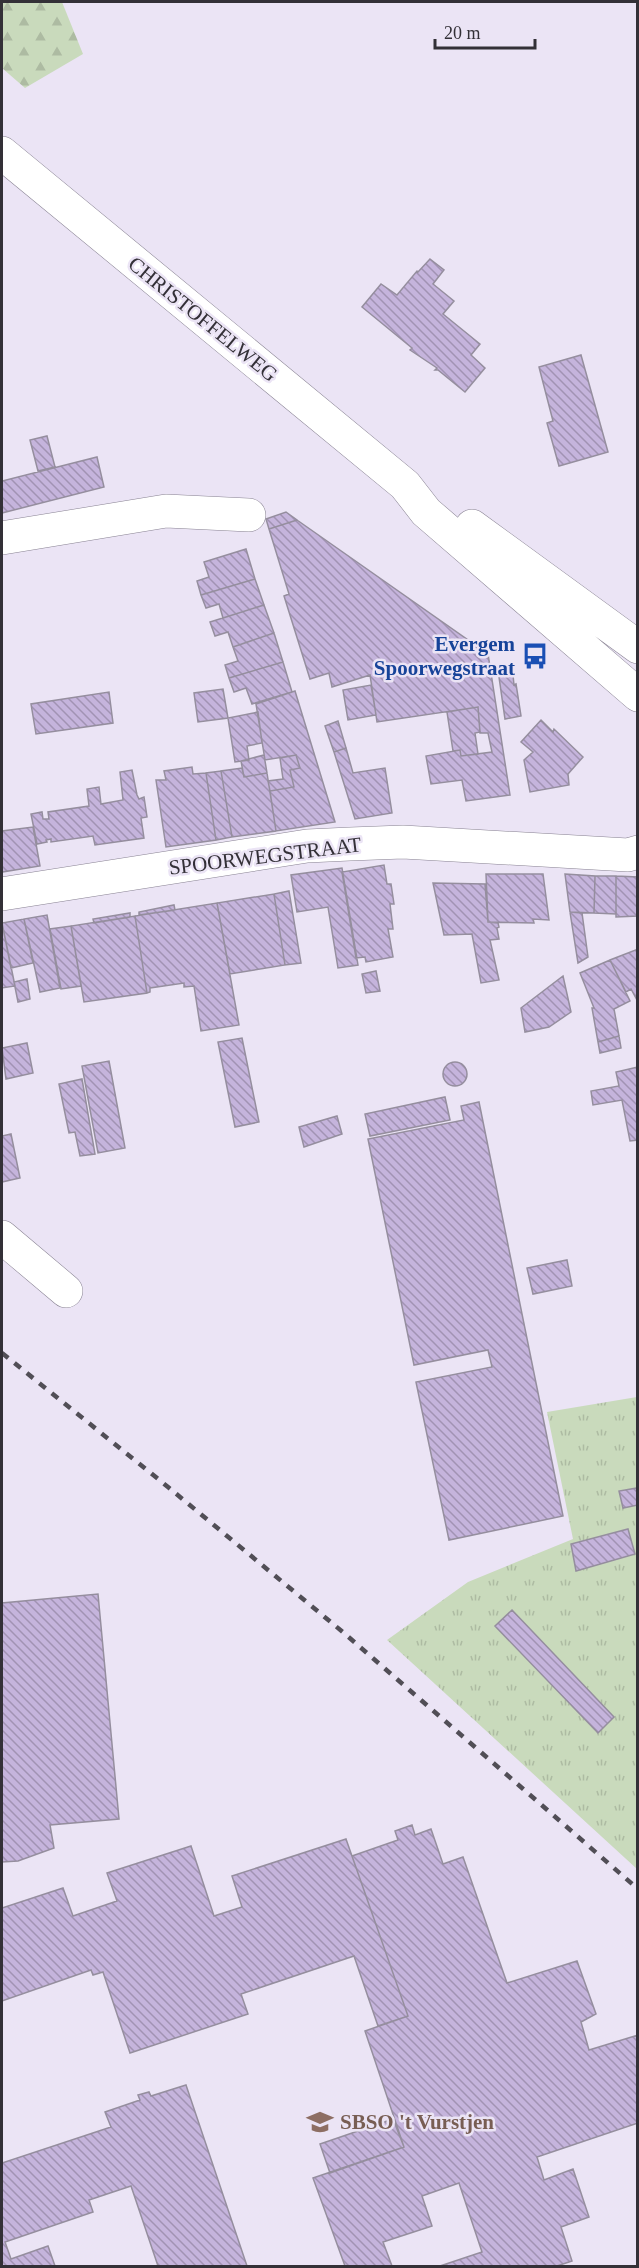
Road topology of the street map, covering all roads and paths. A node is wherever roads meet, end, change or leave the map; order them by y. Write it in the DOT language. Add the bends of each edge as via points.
graph roads {
  1 [pos="2,153"];
  2 [pos="405,484"];
  3 [pos="249,515"];
  4 [pos="2,538"];
  5 [pos="638,647"];
  6 [pos="638,695"];
  7 [pos="638,852"];
  8 [pos="2,894"];
  9 [pos="2,1237"];
  10 [pos="66,1291"];
  1 -- 2 [label="main road, CHRISTOFFELWEG"];
  2 -- 5 [label="main road, CHRISTOFFELWEG" via="436,499"];
  2 -- 6 [label="main road, CHRISTOFFELWEG" via="426,512"];
  3 -- 4 [label="main road" via="166,511"];
  7 -- 8 [label="main road, SPOORWEGSTRAAT" via="627,855 403,842 307,846"];
  9 -- 10 [label="main road"];
}
